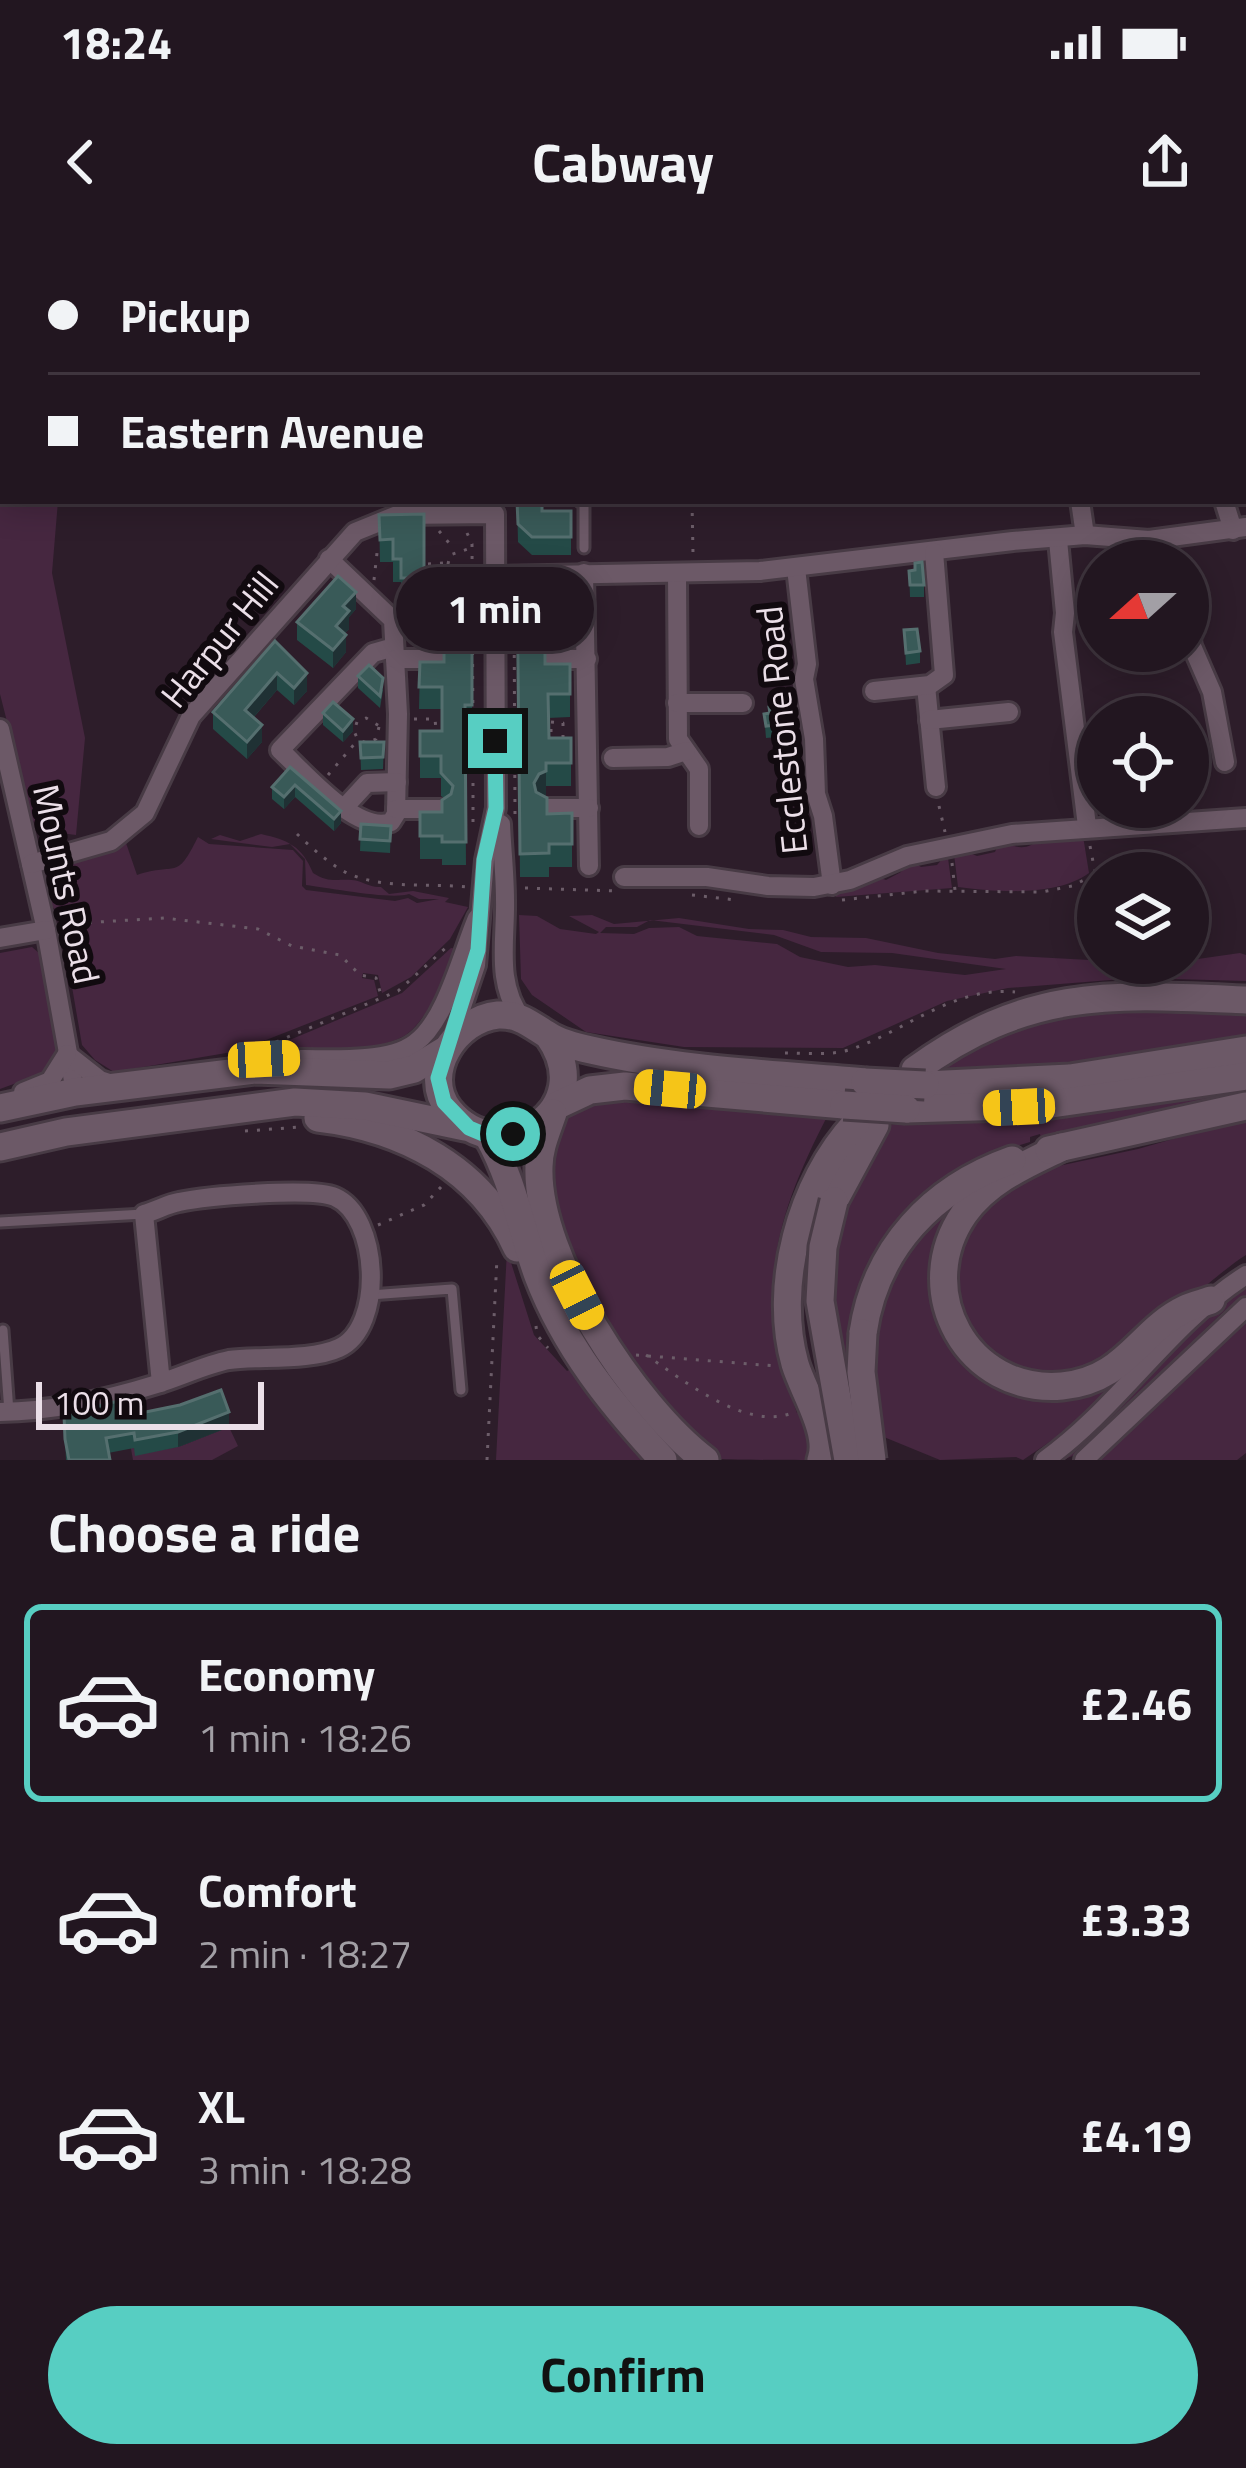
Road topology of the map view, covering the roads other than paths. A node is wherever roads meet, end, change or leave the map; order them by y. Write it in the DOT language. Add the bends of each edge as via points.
graph roads {
  1 [pos="583,504"];
  2 [pos="1080,504"];
  3 [pos="499,508"];
  4 [pos="1239,529"];
  5 [pos="1085,535"];
  6 [pos="1178,537"];
  7 [pos="1058,540"];
  8 [pos="1178,540"];
  9 [pos="584,548"];
  10 [pos="934,553"];
  11 [pos="329,559"];
  12 [pos="796,568"];
  13 [pos="584,573"];
  14 [pos="685,573"];
  15 [pos="482,578"];
  16 [pos="394,653"];
  17 [pos="440,659"];
  18 [pos="546,659"];
  19 [pos="587,659"];
  20 [pos="1203,672"];
  21 [pos="926,686"];
  22 [pos="874,691"];
  23 [pos="677,703"];
  24 [pos="743,703"];
  25 [pos="1010,712"];
  26 [pos="929,720"];
  27 [pos="0,729"];
  28 [pos="1077,745"];
  29 [pos="686,751"];
  30 [pos="613,758"];
  31 [pos="1225,762"];
  32 [pos="397,782"];
  33 [pos="936,787"];
  34 [pos="344,808"];
  35 [pos="496,808"];
  36 [pos="547,808"];
  37 [pos="589,808"];
  38 [pos="396,809"];
  39 [pos="440,809"];
  40 [pos="1246,818"];
  41 [pos="1209,820"];
  42 [pos="699,826"];
  43 [pos="1077,827"];
  44 [pos="22,830"];
  45 [pos="0,835"];
  46 [pos="31,864"];
  47 [pos="590,866"];
  48 [pos="624,877"];
  49 [pos="832,885"];
  50 [pos="478,893"];
  51 [pos="46,928"];
  52 [pos="0,938"];
  53 [pos="1246,1000"];
  54 [pos="523,1018"];
  55 [pos="548,1035"];
  56 [pos="447,1049"];
  57 [pos="1246,1050"];
  58 [pos="67,1054"];
  59 [pos="926,1069"];
  60 [pos="237,1072"];
  61 [pos="1246,1076"];
  62 [pos="124,1085"];
  63 [pos="75,1092"];
  64 [pos="1246,1106"];
  65 [pos="2,1107"];
  66 [pos="555,1109"];
  67 [pos="257,1110"];
  68 [pos="172,1117"];
  69 [pos="858,1118"];
  70 [pos="478,1132"];
  71 [pos="0,1147"];
  72 [pos="1062,1147"];
  73 [pos="144,1214"];
  74 [pos="0,1222"];
  75 [pos="538,1275"];
  76 [pos="1246,1275"];
  77 [pos="370,1294"];
  78 [pos="1211,1300"];
  79 [pos="1246,1307"];
  80 [pos="3,1330"];
  81 [pos="161,1383"];
  82 [pos="461,1390"];
  83 [pos="4,1412"];
  84 [pos="881,1459"];
  85 [pos="663,1460"];
  86 [pos="705,1460"];
  87 [pos="821,1460"];
  88 [pos="848,1460"];
  89 [pos="1045,1460"];
  90 [pos="1084,1460"];
  1 -- 9 [label="lane"];
  2 -- 5 [label="street"];
  3 -- 11 [label="street, Harpur Hill" via="460,526 382,518"];
  3 -- 15 [label="street"];
  4 -- 6 [label="street"];
  5 -- 6 [label="street"];
  5 -- 7 [label="street"];
  6 -- 8 [label="street"];
  7 -- 10 [label="street"];
  7 -- 28 [label="street"];
  10 -- 12 [label="street"];
  10 -- 21 [label="street" via="945,667"];
  11 -- 16 [label="street" via="392,618"];
  11 -- 46 [label="street, Harpur Hill" via="190,716 145,813 111,842"];
  12 -- 14 [label="street"];
  12 -- 49 [label="street, Ecclestone Road"];
  13 -- 14 [label="street"];
  13 -- 15 [label="street"];
  13 -- 19 [label="street"];
  14 -- 23 [label="street"];
  15 -- 35 [label="street"];
  16 -- 17 [label="street"];
  16 -- 32 [label="street"];
  16 -- 34 [label="street" via="373,653 280,750"];
  18 -- 19 [label="street"];
  19 -- 37 [label="street"];
  20 -- 31 [label="street"];
  21 -- 22 [label="street"];
  21 -- 26 [label="street"];
  23 -- 24 [label="street"];
  23 -- 29 [label="street"];
  25 -- 26 [label="street"];
  26 -- 33 [label="street"];
  27 -- 44 [label="street, Mounts Road"];
  29 -- 30 [label="street"];
  29 -- 42 [label="street" via="699,771"];
  32 -- 34 [label="street" via="367,783"];
  32 -- 38 [label="street"];
  34 -- 38 [label="street" via="377,826 391,822"];
  35 -- 50 [label="street"];
  35 -- 54 [label="street" via="503,971"];
  36 -- 37 [label="street"];
  37 -- 47 [label="street"];
  38 -- 39 [label="street"];
  40 -- 41 [label="street"];
  43 -- 49 [label="street" via="907,856"];
  44 -- 45 [label="street"];
  44 -- 46 [label="street, Mounts Road"];
  46 -- 51 [label="street, Mounts Road"];
  48 -- 49 [label="street"];
  50 -- 56 [label="street" via="476,965"];
  50 -- 60 [label="street" via="439,1012 416,1043 380,1056 261,1059"];
  51 -- 52 [label="street"];
  51 -- 58 [label="street, Mounts Road"];
  53 -- 59 [label="main road" via="1053,1003 997,1021"];
  54 -- 55 [label="main road"];
  54 -- 56 [label="main road" via="480,1020"];
  55 -- 59 [label="main road, bridge" via="610,1054 865,1082"];
  55 -- 66 [label="main road" via="564,1071"];
  56 -- 60 [label="main road" via="389,1075"];
  56 -- 70 [label="main road" via="440,1090 448,1108"];
  57 -- 59 [label="main road" via="1083,1076"];
  58 -- 62 [label="street" via="102,1081"];
  58 -- 63 [label="street, Mounts Road"];
  58 -- 65 [label="street" via="50,1081"];
  60 -- 62 [label="main road"];
  61 -- 69 [label="main road, bridge" via="1045,1105"];
  62 -- 63 [label="main road"];
  63 -- 65 [label="main road"];
  63 -- 68 [label="main road" via="89,1114 137,1108"];
  64 -- 72 [label="main road"];
  66 -- 69 [label="main road" via="590,1090 632,1086"];
  66 -- 70 [label="main road" via="521,1132"];
  66 -- 86 [label="main road" via="539,1179 577,1295 638,1393"];
  67 -- 68 [label="main road"];
  67 -- 70 [label="main road" via="335,1103"];
  67 -- 75 [label="main road" via="356,1125 438,1156 485,1196"];
  68 -- 71 [label="main road"];
  69 -- 87 [label="main road" via="807,1209 789,1275 785,1314 822,1438"];
  69 -- 88 [label="main road, bridge" via="819,1272"];
  70 -- 75 [label="main road" via="507,1171"];
  72 -- 78 [label="main road" via="996,1182 956,1228 945,1293 953,1329 971,1350 1017,1380 1071,1384 1107,1372 1182,1310"];
  72 -- 84 [label="main road, bridge" via="983,1170 933,1202 882,1268 861,1372"];
  73 -- 74 [label="lane"];
  73 -- 77 [label="street" via="179,1202 316,1192 356,1214"];
  73 -- 81 [label="street"];
  75 -- 85 [label="main road" via="587,1369"];
  76 -- 78 [label="street"];
  77 -- 81 [label="street" via="362,1328 340,1348 229,1360"];
  77 -- 82 [label="lane" via="452,1288"];
  78 -- 89 [label="street"];
  79 -- 90 [label="street"];
  80 -- 83 [label="lane"];
  81 -- 83 [label="street"];
}
